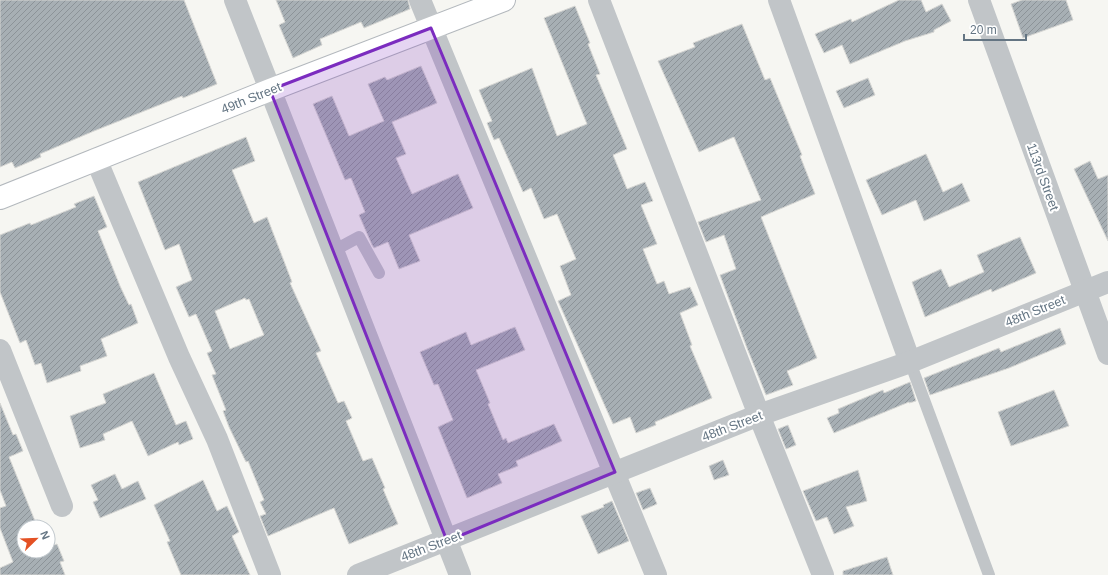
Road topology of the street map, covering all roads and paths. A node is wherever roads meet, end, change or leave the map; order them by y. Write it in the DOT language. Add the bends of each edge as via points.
graph roads {
  1 [pos="235,0"];
  2 [pos="420,0"];
  3 [pos="504,0"];
  4 [pos="599,0"];
  5 [pos="779,0"];
  6 [pos="978,0"];
  7 [pos="431,28"];
  8 [pos="270,90"];
  9 [pos="96,160"];
  10 [pos="0,198"];
  11 [pos="333,251"];
  12 [pos="379,273"];
  13 [pos="1108,282"];
  14 [pos="1084,291"];
  15 [pos="0,350"];
  16 [pos="1108,354"];
  17 [pos="910,362"];
  18 [pos="759,415"];
  19 [pos="615,472"];
  20 [pos="62,506"];
  21 [pos="447,541"];
  22 [pos="270,575"];
  23 [pos="358,575"];
  24 [pos="460,575"];
  25 [pos="656,575"];
  26 [pos="823,575"];
  27 [pos="989,575"];
  1 -- 8 [label="street"];
  2 -- 7 [label="street"];
  3 -- 7 [label="main road, 49th Street"];
  4 -- 18 [label="street"];
  5 -- 17 [label="street"];
  6 -- 14 [label="street, 113rd Street"];
  7 -- 8 [label="main road, 49th Street"];
  7 -- 19 [label="street"];
  8 -- 9 [label="main road, 49th Street"];
  8 -- 11 [label="street"];
  9 -- 10 [label="main road, 49th Street"];
  9 -- 22 [label="street" via="179,357 217,439"];
  11 -- 12 [label="lane" via="359,237"];
  11 -- 21 [label="street"];
  13 -- 14 [label="street, 48th Street"];
  14 -- 16 [label="street, 113rd Street"];
  14 -- 17 [label="street, 48th Street"];
  15 -- 20 [label="street"];
  17 -- 18 [label="street, 48th Street"];
  17 -- 27 [label="lane"];
  18 -- 19 [label="street, 48th Street"];
  18 -- 26 [label="street"];
  19 -- 21 [label="street, 48th Street"];
  19 -- 25 [label="street"];
  21 -- 23 [label="street, 48th Street"];
  21 -- 24 [label="street"];
}
